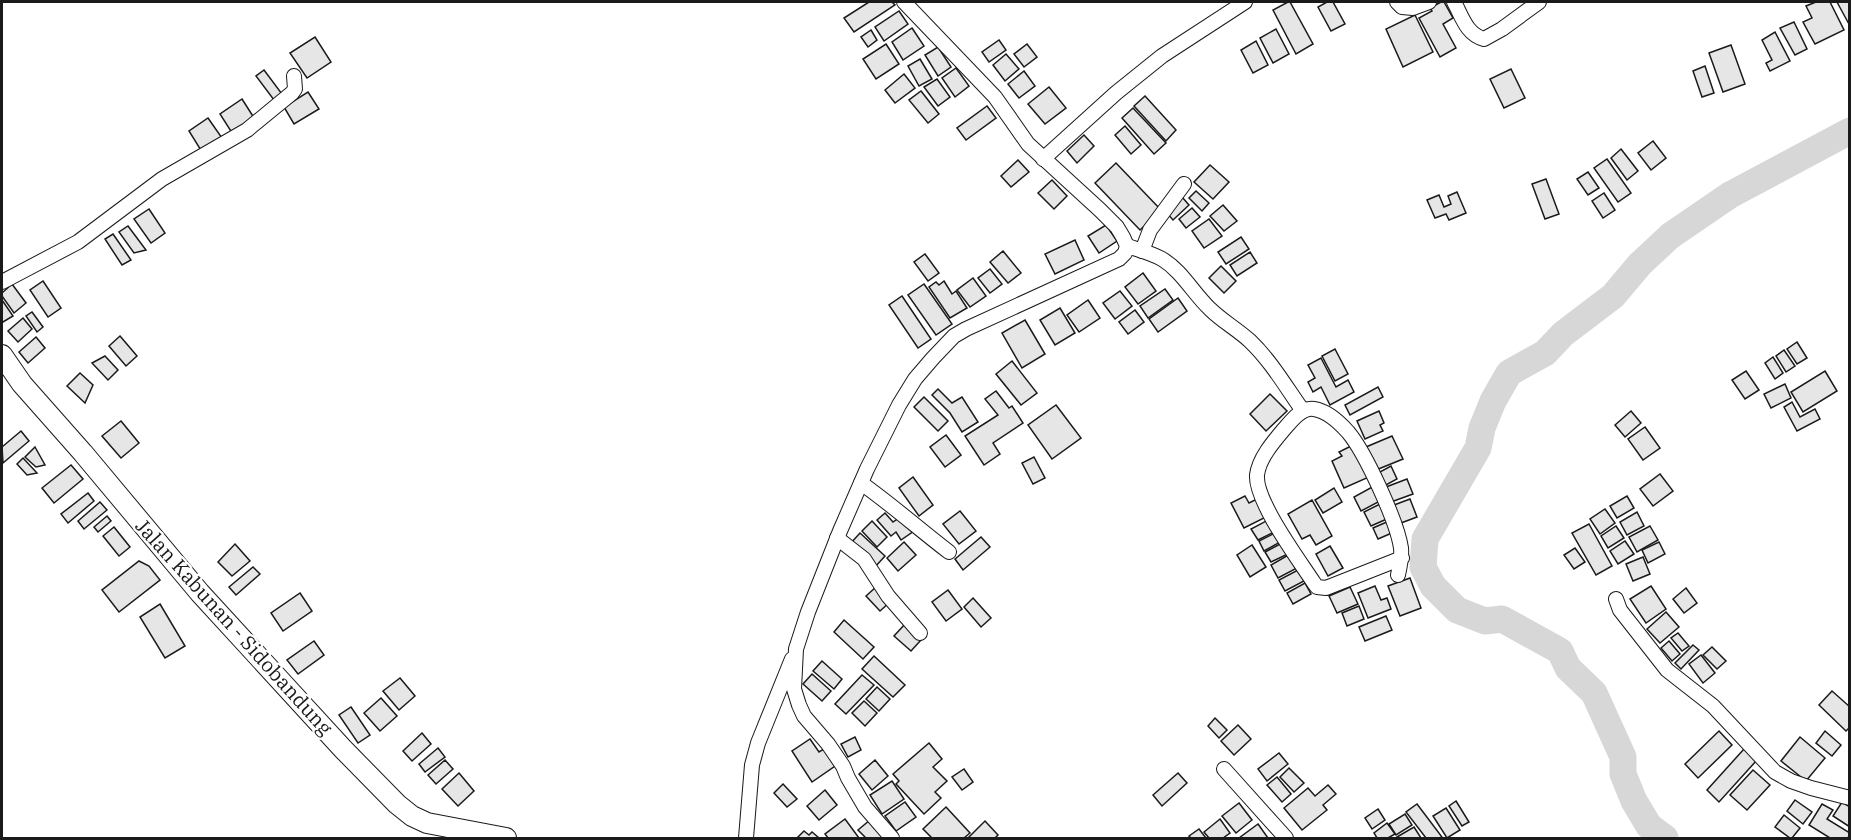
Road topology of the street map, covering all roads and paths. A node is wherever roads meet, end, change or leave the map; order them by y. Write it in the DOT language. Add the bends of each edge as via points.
graph roads {
  1 [pos="904,2"];
  2 [pos="1245,2"];
  3 [pos="1397,2"];
  4 [pos="1429,2"];
  5 [pos="1454,2"];
  6 [pos="1539,2"];
  7 [pos="294,75"];
  8 [pos="1043,159"];
  9 [pos="1184,184"];
  10 [pos="1127,246"];
  11 [pos="1142,251"];
  12 [pos="2,282"];
  13 [pos="2,355"];
  14 [pos="1303,411"];
  15 [pos="861,483"];
  16 [pos="837,538"];
  17 [pos="950,552"];
  18 [pos="1402,558"];
  19 [pos="1398,575"];
  20 [pos="1616,599"];
  21 [pos="920,633"];
  22 [pos="796,648"];
  23 [pos="1224,769"];
  24 [pos="1850,798"];
  25 [pos="506,838"];
  26 [pos="746,838"];
  27 [pos="892,838"];
  28 [pos="1286,838"];
  1 -- 8 [label="street" via="995,97"];
  2 -- 8 [label="street" via="1162,56"];
  3 -- 4 [label="street" via="1407,8"];
  5 -- 6 [label="street" via="1470,32 1484,39"];
  7 -- 12 [label="street" via="292,93 255,124 162,179 78,242"];
  8 -- 10 [label="street" via="1109,219"];
  9 -- 11 [label="street" via="1150,230"];
  10 -- 11 [label="street"];
  10 -- 15 [label="street" via="1119,259 954,336 910,387"];
  11 -- 14 [label="street" via="1170,265 1220,319 1250,341 1285,382"];
  13 -- 25 [label="street, Jalan Kabunan - Sidobandung" via="200,593 390,798 427,823"];
  14 -- 18 [label="street" via="1312,408 1323,412 1356,442 1398,534"];
  14 -- 18 [label="street" via="1265,454 1257,482 1263,501 1314,583 1326,588"];
  15 -- 16 [label="street"];
  15 -- 17 [label="street"];
  16 -- 21 [label="street" via="864,559 888,596"];
  16 -- 22 [label="street"];
  18 -- 19 [label="street"];
  20 -- 24 [label="street" via="1620,610 1667,670 1713,706 1775,772 1811,788"];
  22 -- 26 [label="street" via="752,765"];
  22 -- 27 [label="street" via="794,689 804,716 843,766 861,801"];
  23 -- 28 [label="street"];
}
